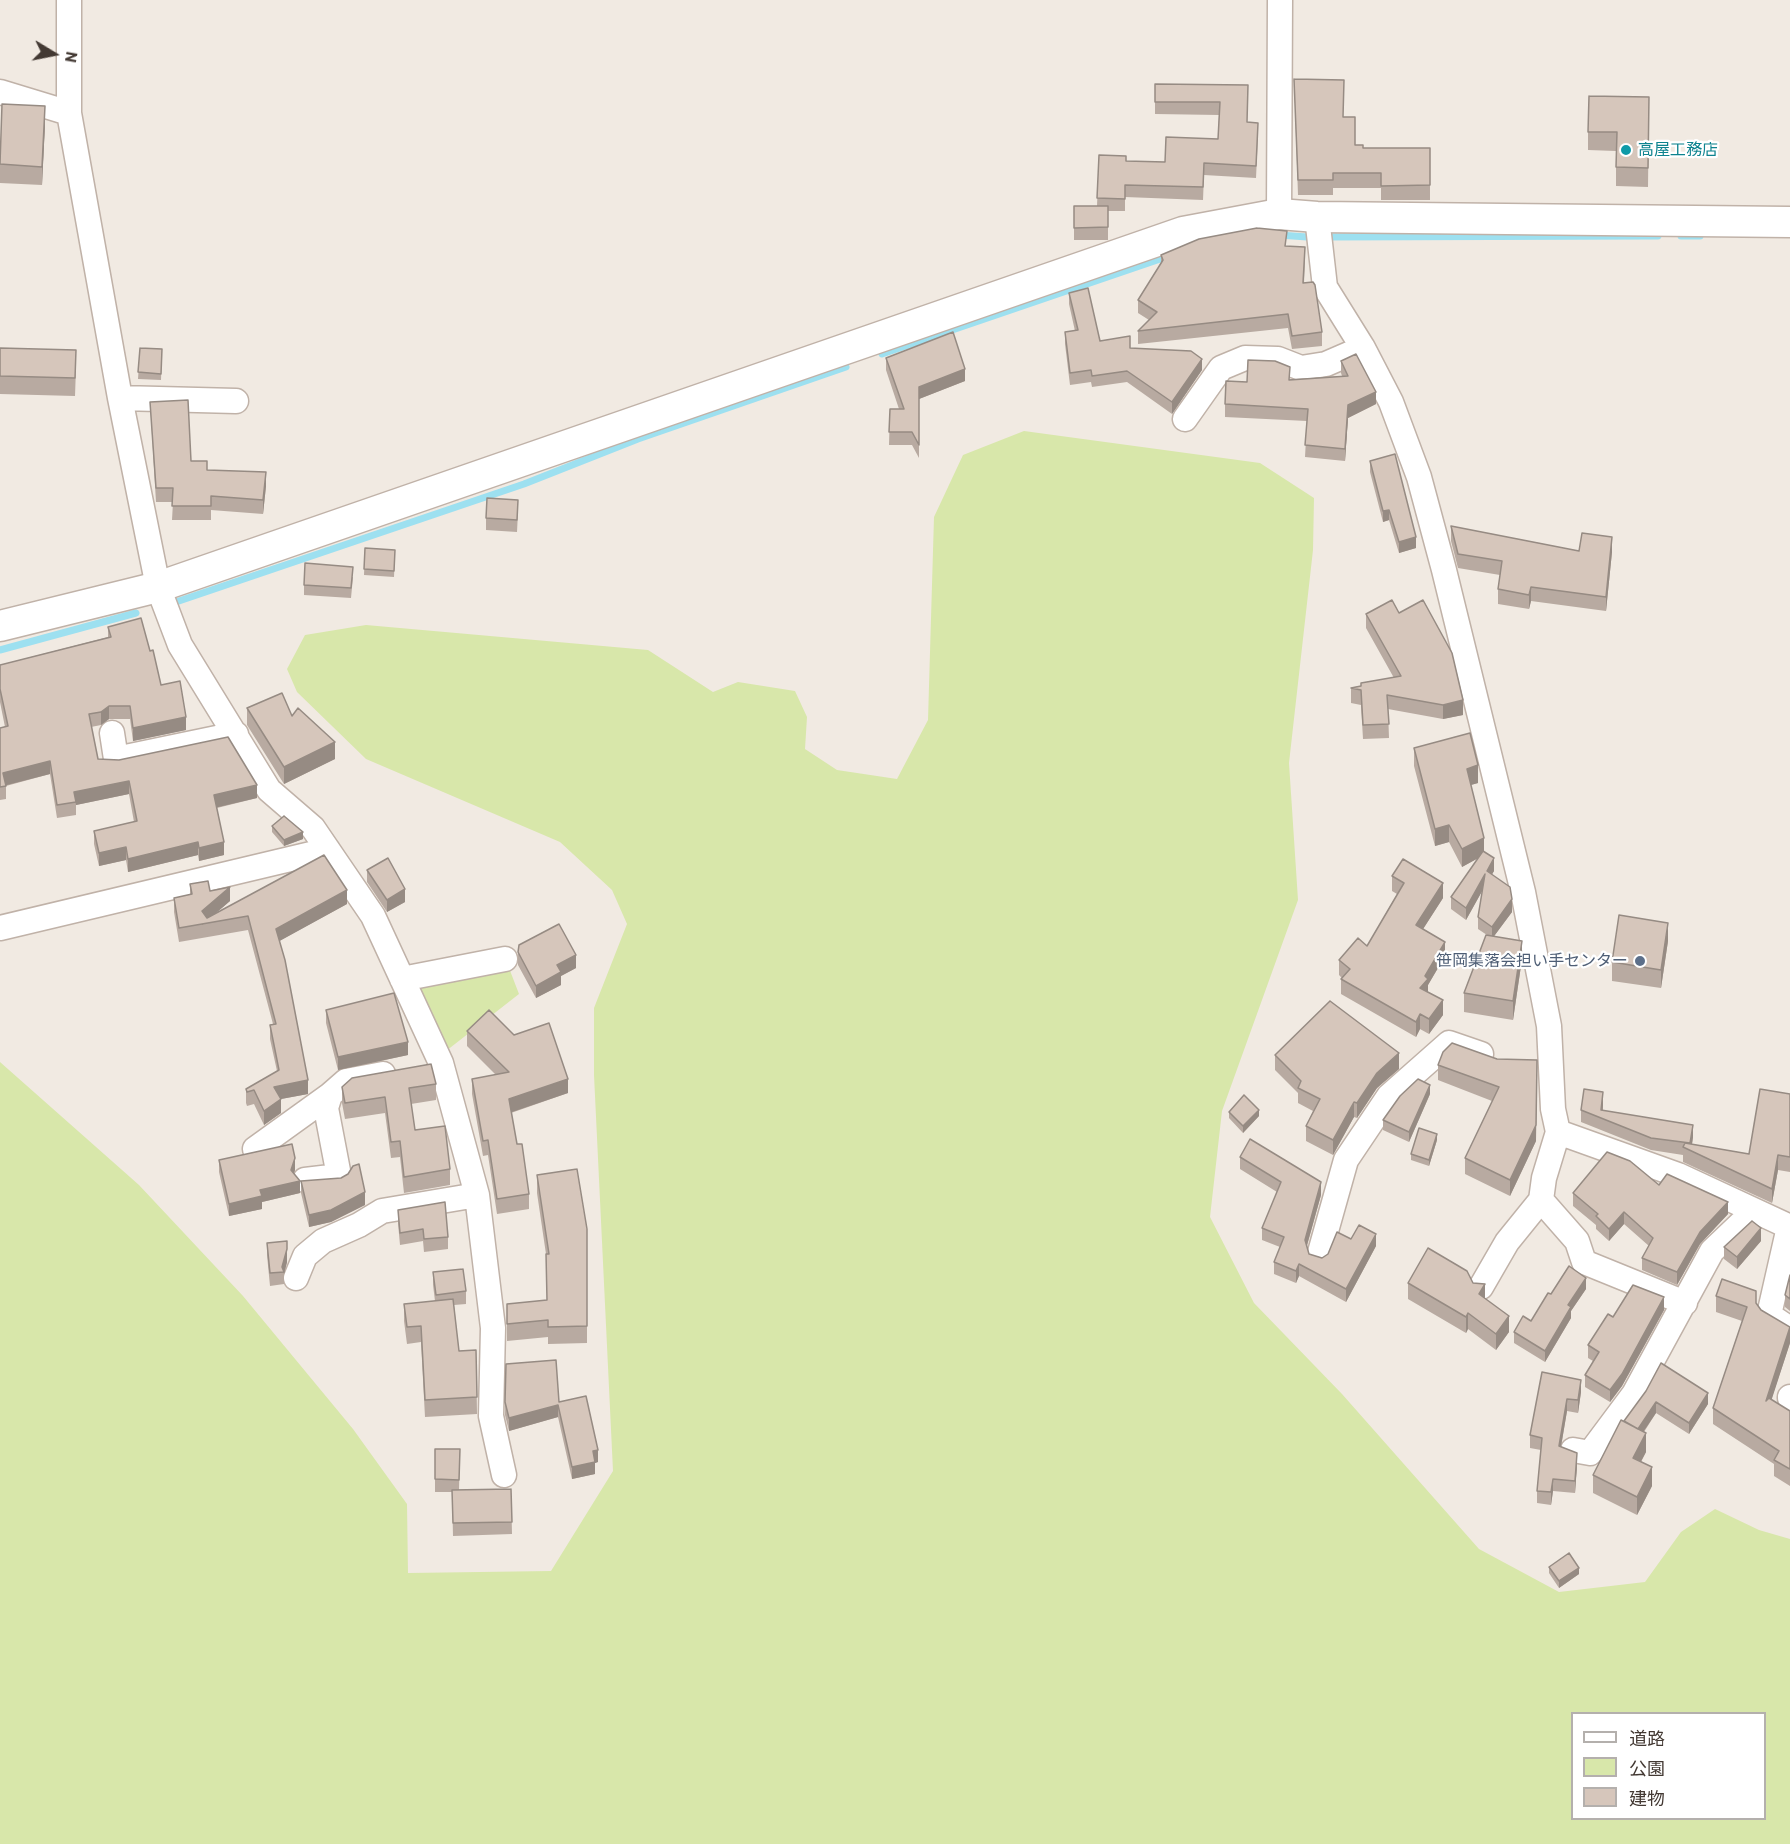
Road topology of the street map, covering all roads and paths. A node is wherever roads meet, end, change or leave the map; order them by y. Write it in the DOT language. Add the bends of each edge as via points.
graph roads {
  1 [pos="69,0"];
  2 [pos="1280,0"];
  3 [pos="0,92"];
  4 [pos="69,113"];
  5 [pos="1279,214"];
  6 [pos="1317,217"];
  7 [pos="1790,222"];
  8 [pos="1363,348"];
  9 [pos="120,398"];
  10 [pos="236,401"];
  11 [pos="1185,419"];
  12 [pos="158,586"];
  13 [pos="0,626"];
  14 [pos="112,733"];
  15 [pos="236,734"];
  16 [pos="328,850"];
  17 [pos="0,928"];
  18 [pos="505,960"];
  19 [pos="402,979"];
  20 [pos="1502,1061"];
  21 [pos="423,1066"];
  22 [pos="330,1095"];
  23 [pos="1558,1132"];
  24 [pos="255,1149"];
  25 [pos="304,1180"];
  26 [pos="477,1195"];
  27 [pos="1540,1200"];
  28 [pos="1753,1212"];
  29 [pos="1789,1227"];
  30 [pos="1319,1256"];
  31 [pos="296,1278"];
  32 [pos="1480,1287"];
  33 [pos="1685,1303"];
  34 [pos="1790,1329"];
  35 [pos="1573,1450"];
  36 [pos="504,1475"];
  1 -- 4 [label="street"];
  2 -- 5 [label="street"];
  3 -- 4 [label="street"];
  4 -- 9 [label="street"];
  5 -- 6 [label="street"];
  5 -- 12 [label="street" via="1183,232"];
  6 -- 7 [label="street"];
  6 -- 8 [label="street" via="1325,286"];
  8 -- 11 [label="street" via="1326,364 1301,368 1278,359 1245,358 1221,368"];
  8 -- 23 [label="street" via="1391,402 1419,477 1444,570 1524,892 1549,1026 1541,1062"];
  9 -- 10 [label="street"];
  9 -- 12 [label="street"];
  12 -- 13 [label="street"];
  12 -- 15 [label="street" via="180,645"];
  14 -- 15 [label="street" via="116,759"];
  15 -- 16 [label="street" via="269,790 313,828"];
  16 -- 17 [label="street"];
  16 -- 19 [label="street" via="373,916"];
  18 -- 19 [label="street"];
  19 -- 21 [label="street"];
  20 -- 30 [label="street" via="1449,1043 1389,1096 1346,1160"];
  21 -- 22 [label="street" via="346,1081"];
  21 -- 26 [label="street"];
  22 -- 24 [label="street"];
  22 -- 25 [label="street" via="326,1108 339,1176"];
  23 -- 27 [label="street"];
  23 -- 28 [label="street" via="1678,1175"];
  26 -- 31 [label="street" via="382,1211 323,1241 304,1257"];
  26 -- 36 [label="street" via="493,1328 491,1416"];
  27 -- 32 [label="street" via="1507,1242"];
  27 -- 33 [label="street" via="1577,1241 1584,1262"];
  28 -- 29 [label="street"];
  28 -- 33 [label="street" via="1712,1251"];
  29 -- 34 [label="street" via="1769,1316"];
  33 -- 35 [label="street" via="1634,1394 1590,1453"];
}
